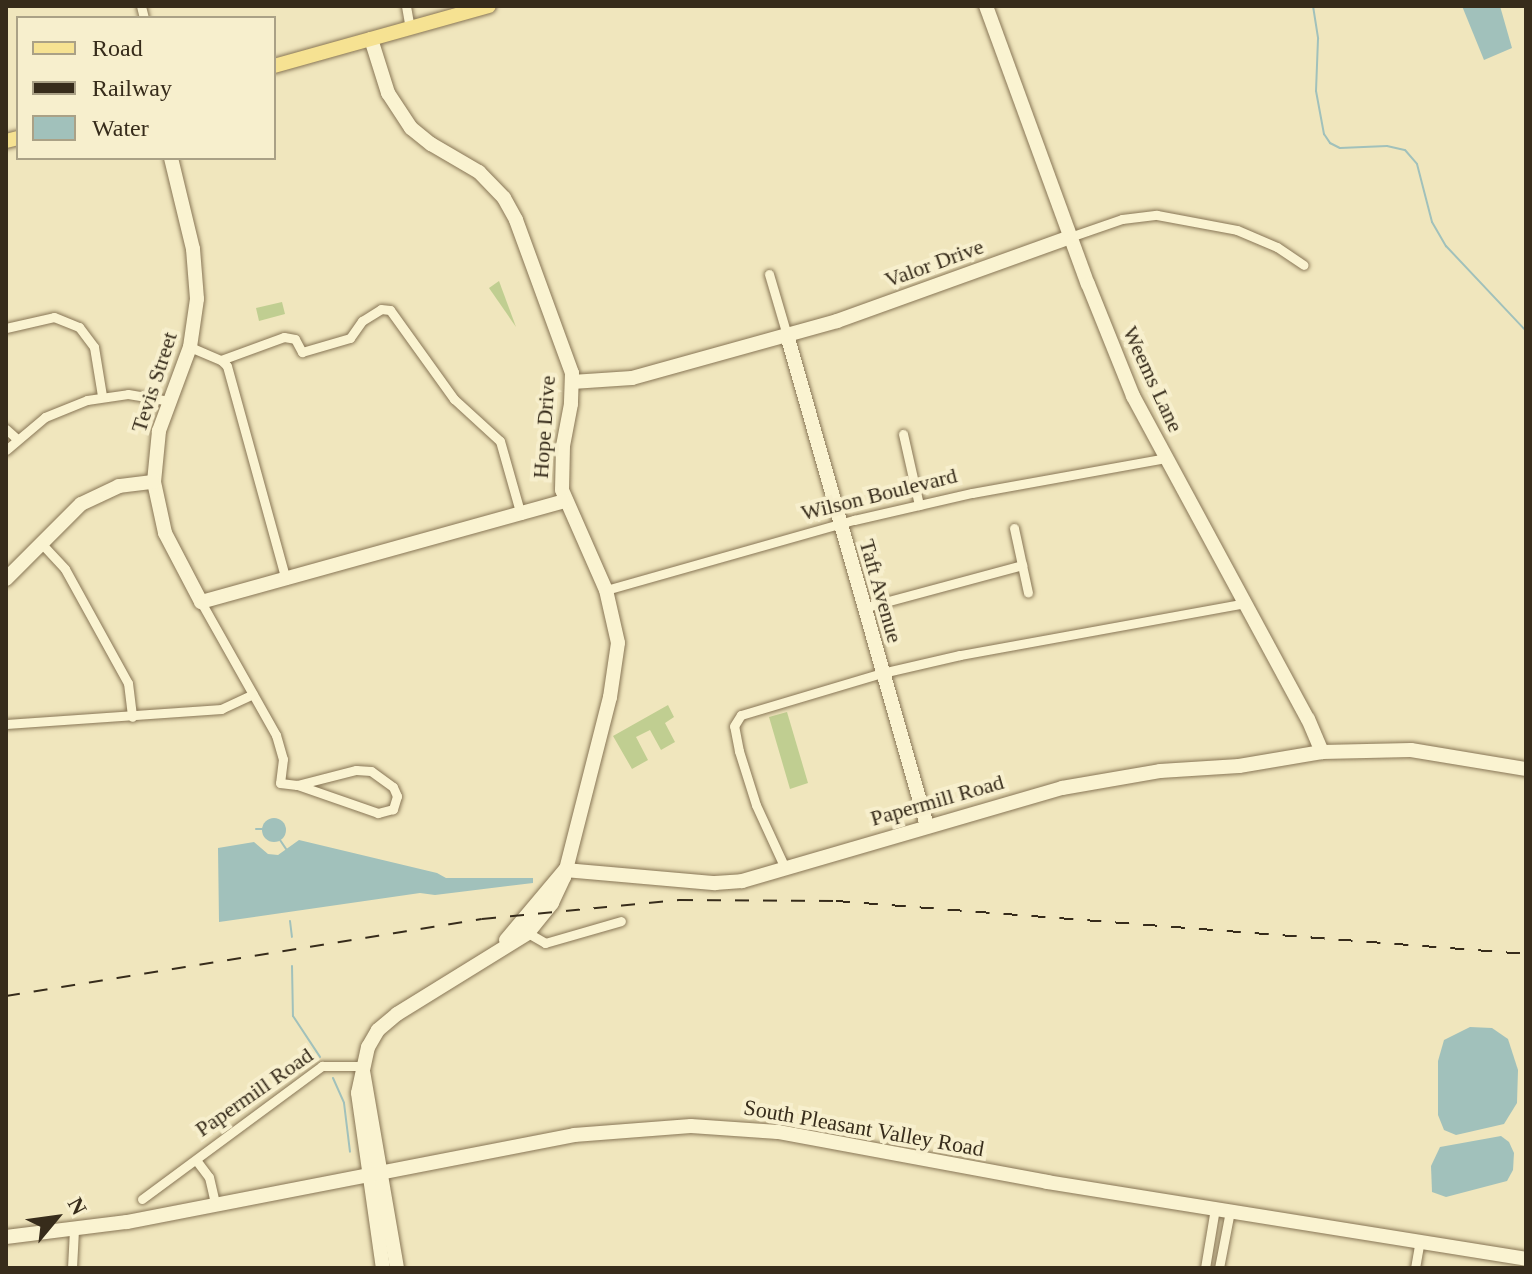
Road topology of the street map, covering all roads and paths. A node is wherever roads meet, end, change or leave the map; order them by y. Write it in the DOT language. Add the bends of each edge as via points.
graph roads {
  1 [pos="406,6"];
  2 [pos="489,6"];
  3 [pos="986,6"];
  4 [pos="410,28"];
  5 [pos="371,39"];
  6 [pos="276,65"];
  7 [pos="171,160"];
  8 [pos="1070,237"];
  9 [pos="1304,265"];
  10 [pos="769,274"];
  11 [pos="6,328"];
  12 [pos="787,335"];
  13 [pos="190,347"];
  14 [pos="221,360"];
  15 [pos="572,382"];
  16 [pos="102,396"];
  17 [pos="170,401"];
  18 [pos="6,429"];
  19 [pos="903,434"];
  20 [pos="17,439"];
  21 [pos="6,450"];
  22 [pos="1167,458"];
  23 [pos="154,482"];
  24 [pos="565,501"];
  25 [pos="919,505"];
  26 [pos="521,515"];
  27 [pos="840,524"];
  28 [pos="1014,528"];
  29 [pos="41,543"];
  30 [pos="1022,565"];
  31 [pos="6,579"];
  32 [pos="286,580"];
  33 [pos="606,590"];
  34 [pos="1028,593"];
  35 [pos="201,602"];
  36 [pos="1246,603"];
  37 [pos="863,608"];
  38 [pos="882,673"];
  39 [pos="253,694"];
  40 [pos="132,717"];
  41 [pos="6,724"];
  42 [pos="1322,752"];
  43 [pos="1526,769"];
  44 [pos="297,785"];
  45 [pos="927,826"];
  46 [pos="785,868"];
  47 [pos="565,870"];
  48 [pos="621,921"];
  49 [pos="528,933"];
  50 [pos="500,948"];
  51 [pos="362,1066"];
  52 [pos="196,1160"];
  53 [pos="375,1176"];
  54 [pos="142,1199"];
  55 [pos="215,1204"];
  56 [pos="1222,1209"];
  57 [pos="74,1230"];
  58 [pos="6,1237"];
  59 [pos="1419,1245"];
  60 [pos="1526,1259"];
  61 [pos="72,1268"];
  62 [pos="383,1268"];
  63 [pos="397,1268"];
  64 [pos="1205,1268"];
  65 [pos="1219,1268"];
  66 [pos="1415,1268"];
  1 -- 4 [label="street"];
  2 -- 4 [label="main road"];
  3 -- 8 [label="main road, Weems Lane"];
  4 -- 5 [label="main road"];
  5 -- 6 [label="main road"];
  5 -- 15 [label="main road, Hope Drive" via="388,93 411,128 479,172 511,209"];
  7 -- 13 [label="main road, Tevis Street" via="196,266"];
  8 -- 9 [label="street, Valor Drive" via="1122,219 1157,215 1237,230"];
  8 -- 12 [label="main road, Valor Drive" via="852,317"];
  8 -- 22 [label="main road, Weems Lane" via="1133,396"];
  10 -- 12 [label="street, Taft Avenue"];
  11 -- 16 [label="street" via="45,318 79,327 94,347"];
  12 -- 15 [label="main road, Valor Drive" via="632,378"];
  12 -- 27 [label="main road, Taft Avenue"];
  13 -- 14 [label="street"];
  13 -- 17 [label="main road, Tevis Street"];
  14 -- 26 [label="street" via="284,337 295,339 302,352 350,338 362,321 381,309 390,310 454,399 500,441"];
  14 -- 32 [label="street"];
  15 -- 24 [label="main road, Hope Drive" via="563,446"];
  16 -- 17 [label="street"];
  16 -- 20 [label="street" via="59,410"];
  17 -- 23 [label="main road, Tevis Street" via="156,448"];
  18 -- 20 [label="street"];
  19 -- 25 [label="street"];
  20 -- 21 [label="street"];
  22 -- 25 [label="street, Wilson Boulevard"];
  22 -- 36 [label="main road, Weems Lane"];
  23 -- 29 [label="main road" via="93,496"];
  23 -- 35 [label="main road, Tevis Street" via="165,533"];
  24 -- 26 [label="main road"];
  24 -- 33 [label="main road, Hope Drive"];
  25 -- 27 [label="street, Wilson Boulevard"];
  26 -- 32 [label="main road"];
  27 -- 33 [label="street, Wilson Boulevard"];
  27 -- 37 [label="main road, Taft Avenue"];
  28 -- 30 [label="street"];
  29 -- 31 [label="main road"];
  29 -- 40 [label="street" via="65,569 128,683"];
  30 -- 34 [label="street"];
  30 -- 37 [label="street"];
  32 -- 35 [label="main road"];
  33 -- 47 [label="main road, Hope Drive" via="617,663"];
  35 -- 39 [label="street, Tevis Street"];
  36 -- 38 [label="street"];
  36 -- 42 [label="main road, Weems Lane"];
  37 -- 38 [label="main road, Taft Avenue"];
  38 -- 45 [label="main road, Taft Avenue"];
  38 -- 46 [label="street" via="745,713 734,724 754,799"];
  39 -- 40 [label="street" via="221,709"];
  39 -- 44 [label="street, Tevis Street" via="282,750 280,783"];
  40 -- 41 [label="street"];
  42 -- 43 [label="main road, Papermill Road" via="1411,750"];
  42 -- 45 [label="main road, Papermill Road" via="1083,784"];
  44 -- 44 [label="street" via="378,813 388,813 397,801 393,787 363,770"];
  45 -- 46 [label="main road, Papermill Road"];
  46 -- 47 [label="main road, Papermill Road" via="728,883"];
  47 -- 49 [label="main road" via="560,889"];
  47 -- 50 [label="main road"];
  48 -- 49 [label="street" via="548,942"];
  49 -- 50 [label="main road"];
  50 -- 51 [label="main road" via="383,1025"];
  51 -- 52 [label="street, Papermill Road" via="322,1066"];
  51 -- 53 [label="main road" via="358,1093"];
  52 -- 54 [label="street, Papermill Road"];
  52 -- 55 [label="street" via="209,1177"];
  53 -- 55 [label="main road, South Pleasant Valley Road"];
  53 -- 56 [label="main road, South Pleasant Valley Road" via="596,1132 715,1127 788,1134"];
  53 -- 62 [label="main road"];
  53 -- 63 [label="main road"];
  55 -- 57 [label="main road, South Pleasant Valley Road"];
  56 -- 59 [label="main road, South Pleasant Valley Road"];
  56 -- 64 [label="street"];
  56 -- 65 [label="street"];
  57 -- 58 [label="main road, South Pleasant Valley Road"];
  57 -- 61 [label="street"];
  59 -- 60 [label="main road, South Pleasant Valley Road"];
  59 -- 66 [label="street"];
}
